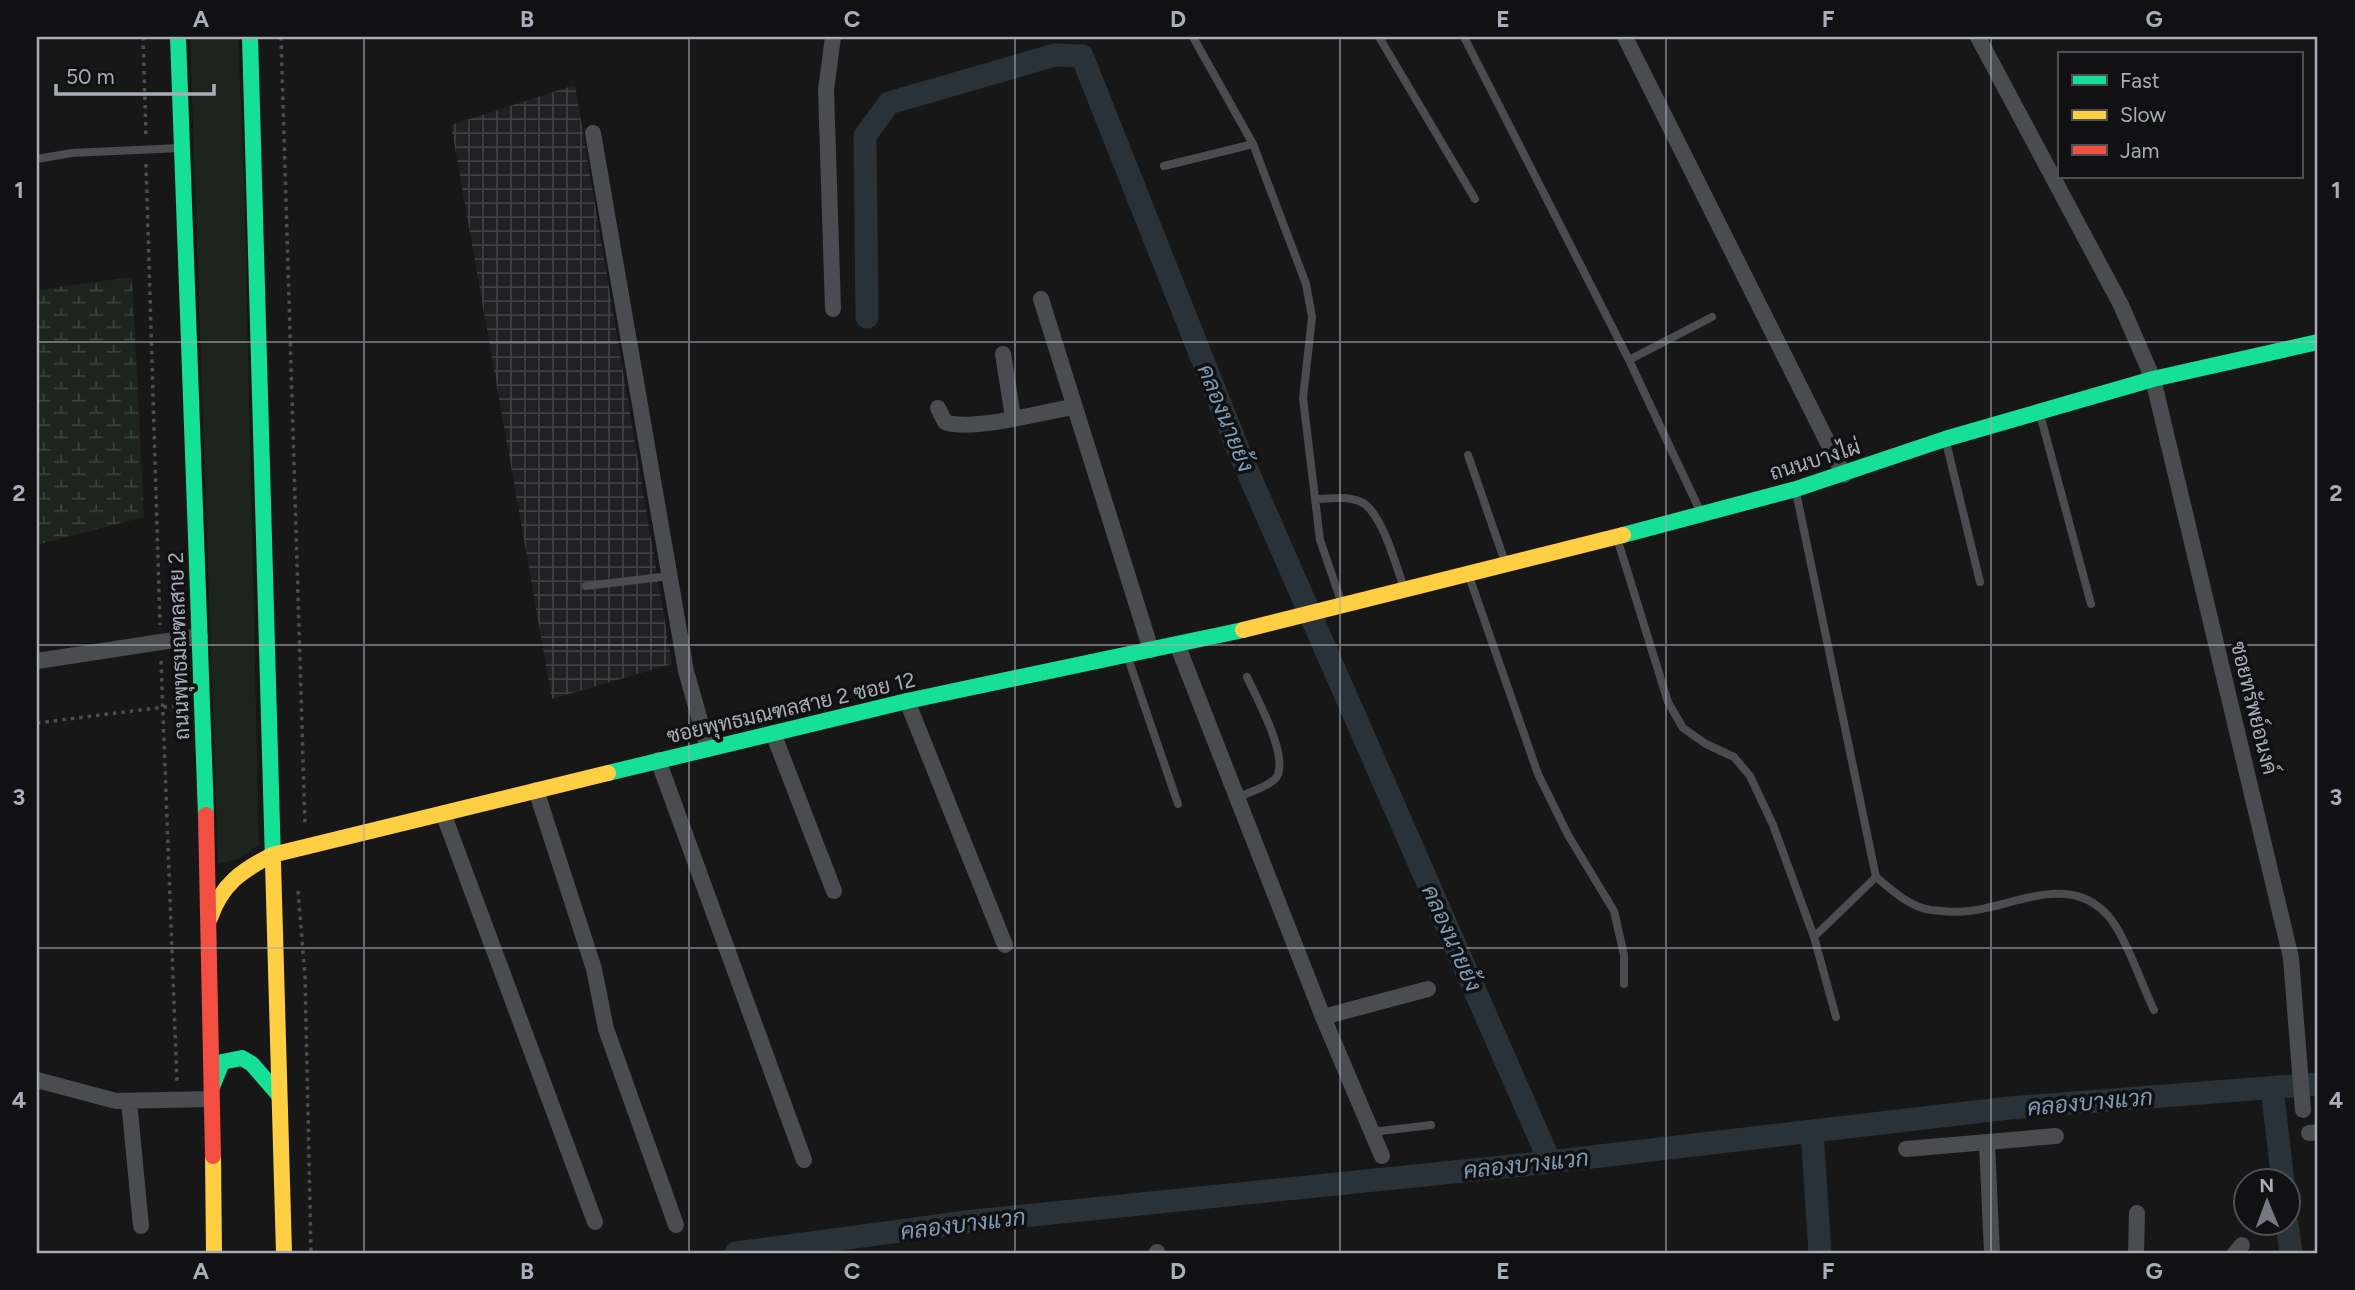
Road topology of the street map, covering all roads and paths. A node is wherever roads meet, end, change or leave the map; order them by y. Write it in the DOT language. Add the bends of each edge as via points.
graph roads {
  1 [pos="178,37"];
  2 [pos="250,37"];
  3 [pos="281,37"];
  4 [pos="833,37"];
  5 [pos="1194,37"];
  6 [pos="1379,37"];
  7 [pos="1464,37"];
  8 [pos="1625,37"];
  9 [pos="1978,37"];
  10 [pos="593,133"];
  11 [pos="1253,144"];
  12 [pos="183,148"];
  13 [pos="37,159"];
  14 [pos="1164,166"];
  15 [pos="1475,199"];
  16 [pos="1041,299"];
  17 [pos="833,309"];
  18 [pos="1712,317"];
  19 [pos="2318,342"];
  20 [pos="1003,354"];
  21 [pos="1629,360"];
  22 [pos="2153,379"];
  23 [pos="1073,407"];
  24 [pos="938,408"];
  25 [pos="2040,411"];
  26 [pos="1013,417"];
  27 [pos="1945,439"];
  28 [pos="1468,455"];
  29 [pos="1844,475"];
  30 [pos="1796,489"];
  31 [pos="1315,499"];
  32 [pos="1702,516"];
  33 [pos="1618,538"];
  34 [pos="1507,566"];
  35 [pos="670,576"];
  36 [pos="1469,576"];
  37 [pos="1980,582"];
  38 [pos="586,586"];
  39 [pos="1405,592"];
  40 [pos="2091,604"];
  41 [pos="1343,607"];
  42 [pos="1323,612"];
  43 [pos="200,636"];
  44 [pos="1177,644"];
  45 [pos="1151,650"];
  46 [pos="1127,655"];
  47 [pos="37,661"];
  48 [pos="1247,677"];
  49 [pos="907,701"];
  50 [pos="202,702"];
  51 [pos="37,723"];
  52 [pos="773,733"];
  53 [pos="708,749"];
  54 [pos="658,761"];
  55 [pos="536,790"];
  56 [pos="1236,798"];
  57 [pos="1178,804"];
  58 [pos="443,813"];
  59 [pos="305,819"];
  60 [pos="272,855"];
  61 [pos="1876,877"];
  62 [pos="297,880"];
  63 [pos="834,891"];
  64 [pos="210,918"];
  65 [pos="1814,937"];
  66 [pos="1005,945"];
  67 [pos="1624,984"];
  68 [pos="1428,989"];
  69 [pos="2154,1010"];
  70 [pos="1323,1017"];
  71 [pos="1836,1017"];
  72 [pos="37,1080"];
  73 [pos="211,1094"];
  74 [pos="278,1094"];
  75 [pos="129,1101"];
  76 [pos="2303,1110"];
  77 [pos="1432,1125"];
  78 [pos="1372,1132"];
  79 [pos="2056,1136"];
  80 [pos="1987,1144"];
  81 [pos="1906,1149"];
  82 [pos="1382,1156"];
  83 [pos="804,1160"];
  84 [pos="2137,1213"];
  85 [pos="595,1222"];
  86 [pos="676,1225"];
  87 [pos="141,1226"];
  88 [pos="214,1253"];
  89 [pos="284,1253"];
  90 [pos="312,1253"];
  91 [pos="1992,1253"];
  92 [pos="2136,1253"];
  1 -- 12 [label="main road, ถนนพุทธมณฑลสาย 2"];
  2 -- 60 [label="main road"];
  3 -- 59 [label="path"];
  4 -- 17 [label="street" via="826,90"];
  5 -- 11 [label="lane"];
  6 -- 15 [label="lane"];
  7 -- 21 [label="lane"];
  8 -- 29 [label="street"];
  9 -- 22 [label="street, ซอยทรัพย์อนงค์" via="2121,305"];
  10 -- 35 [label="street"];
  11 -- 14 [label="lane"];
  11 -- 31 [label="lane" via="1306,284 1312,317 1303,398"];
  12 -- 13 [label="lane" via="134,148"];
  12 -- 43 [label="main road, ถนนพุทธมณฑลสาย 2"];
  16 -- 23 [label="street"];
  18 -- 21 [label="lane"];
  19 -- 22 [label="main road, ถนนบางไผ่"];
  20 -- 26 [label="street"];
  21 -- 32 [label="lane"];
  22 -- 25 [label="main road, ถนนบางไผ่"];
  22 -- 76 [label="street, ซอยทรัพย์อนงค์" via="2291,958"];
  23 -- 26 [label="street"];
  23 -- 45 [label="street"];
  24 -- 26 [label="street" via="945,422 955,426"];
  25 -- 27 [label="main road, ถนนบางไผ่"];
  25 -- 40 [label="lane"];
  27 -- 29 [label="main road, ถนนบางไผ่"];
  27 -- 37 [label="lane"];
  28 -- 34 [label="lane"];
  29 -- 30 [label="main road, ถนนบางไผ่"];
  30 -- 32 [label="main road, ถนนบางไผ่"];
  30 -- 61 [label="lane"];
  31 -- 39 [label="lane" via="1347,498 1364,503 1379,521"];
  31 -- 41 [label="lane" via="1320,540"];
  32 -- 33 [label="main road, ถนนบางไผ่"];
  33 -- 34 [label="main road, ถนนบางไผ่"];
  33 -- 65 [label="lane" via="1668,702 1683,727 1734,757 1749,776 1773,825"];
  34 -- 36 [label="main road, ถนนบางไผ่"];
  35 -- 38 [label="lane"];
  35 -- 53 [label="street" via="686,671"];
  36 -- 39 [label="main road, ถนนบางไผ่"];
  36 -- 67 [label="lane" via="1538,774 1614,911 1624,955"];
  39 -- 41 [label="main road, ถนนบางไผ่"];
  41 -- 42 [label="main road, ถนนบางไผ่"];
  42 -- 44 [label="main road, ซอยพุทธมณฑลสาย 2 ซอย 12"];
  43 -- 47 [label="street"];
  43 -- 50 [label="main road, ถนนพุทธมณฑลสาย 2"];
  44 -- 45 [label="main road, ซอยพุทธมณฑลสาย 2 ซอย 12"];
  44 -- 56 [label="street"];
  45 -- 46 [label="main road, ซอยพุทธมณฑลสาย 2 ซอย 12"];
  46 -- 49 [label="main road, ซอยพุทธมณฑลสาย 2 ซอย 12"];
  46 -- 57 [label="lane"];
  48 -- 56 [label="lane" via="1279,752 1280,769 1274,780"];
  49 -- 52 [label="main road, ซอยพุทธมณฑลสาย 2 ซอย 12"];
  49 -- 66 [label="street"];
  50 -- 51 [label="path"];
  50 -- 64 [label="main road, ถนนพุทธมณฑลสาย 2"];
  52 -- 53 [label="main road, ซอยพุทธมณฑลสาย 2 ซอย 12"];
  52 -- 63 [label="street"];
  53 -- 54 [label="main road, ซอยพุทธมณฑลสาย 2 ซอย 12"];
  54 -- 55 [label="main road, ซอยพุทธมณฑลสาย 2 ซอย 12"];
  54 -- 83 [label="street"];
  55 -- 58 [label="main road, ซอยพุทธมณฑลสาย 2 ซอย 12"];
  55 -- 86 [label="street" via="594,969 606,1029"];
  56 -- 70 [label="street"];
  58 -- 60 [label="main road, ซอยพุทธมณฑลสาย 2 ซอย 12"];
  58 -- 85 [label="street"];
  60 -- 64 [label="main road, ซอยพุทธมณฑลสาย 2 ซอย 12" via="220,888"];
  60 -- 74 [label="main road"];
  61 -- 65 [label="lane"];
  61 -- 69 [label="lane" via="1906,901 1928,910 1968,911 2045,892 2094,903 2111,919"];
  62 -- 90 [label="path" via="305,976"];
  64 -- 73 [label="main road, ถนนพุทธมณฑลสาย 2"];
  65 -- 71 [label="lane"];
  68 -- 70 [label="street"];
  70 -- 78 [label="street"];
  72 -- 75 [label="street"];
  73 -- 74 [label="main road" via="222,1062 242,1058 253,1064"];
  73 -- 75 [label="street"];
  73 -- 88 [label="main road, ถนนพุทธมณฑลสาย 2"];
  74 -- 89 [label="main road"];
  75 -- 87 [label="street"];
  77 -- 78 [label="lane"];
  78 -- 82 [label="street"];
  79 -- 80 [label="street"];
  80 -- 81 [label="street"];
  80 -- 91 [label="street"];
  84 -- 92 [label="street"];
}
